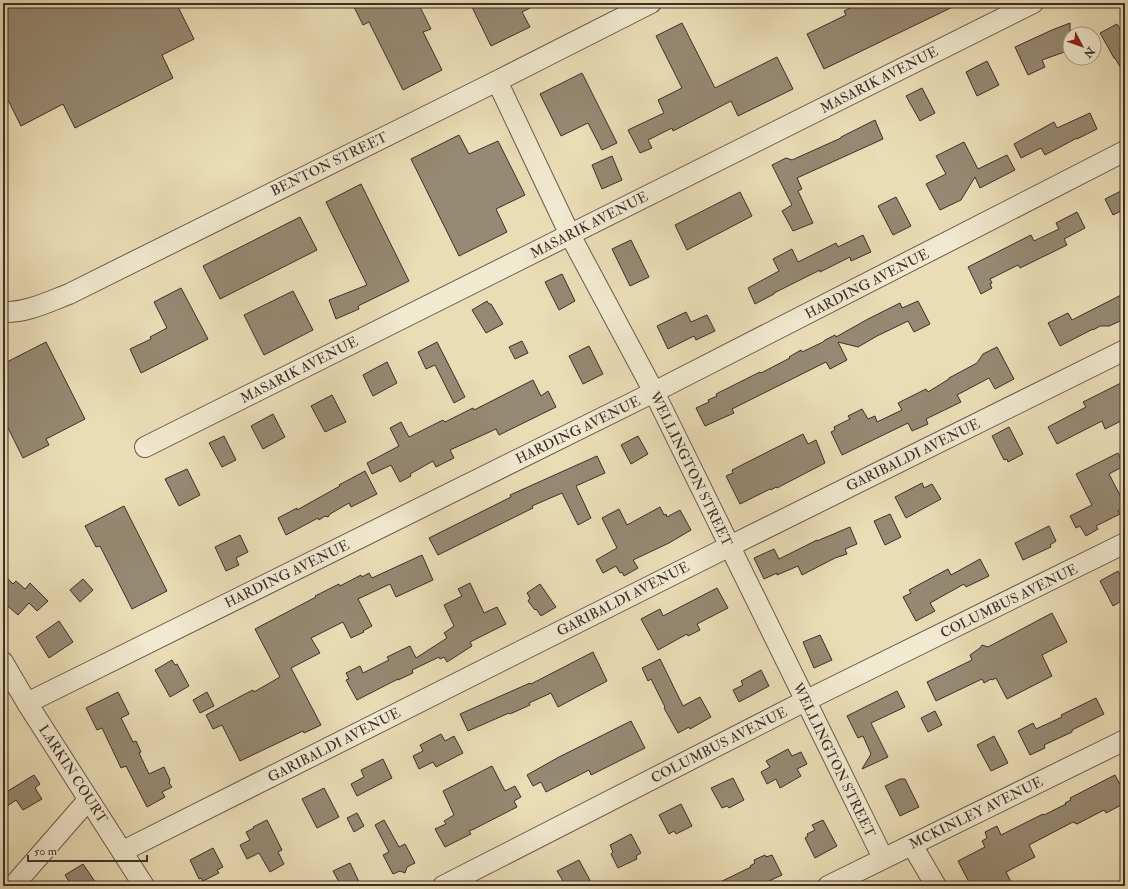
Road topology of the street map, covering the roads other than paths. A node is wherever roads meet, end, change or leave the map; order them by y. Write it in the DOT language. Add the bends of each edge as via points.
graph roads {
  1 [pos="651,3"];
  2 [pos="1025,5"];
  3 [pos="497,82"];
  4 [pos="1125,151"];
  5 [pos="570,235"];
  6 [pos="3,312"];
  7 [pos="1125,350"];
  8 [pos="654,392"];
  9 [pos="145,447"];
  10 [pos="1125,543"];
  11 [pos="730,546"];
  12 [pos="3,662"];
  13 [pos="805,701"];
  14 [pos="27,703"];
  15 [pos="1125,740"];
  16 [pos="88,800"];
  17 [pos="912,845"];
  18 [pos="123,851"];
  19 [pos="883,858"];
  20 [pos="13,886"];
  21 [pos="144,886"];
  22 [pos="443,886"];
  23 [pos="828,886"];
  24 [pos="936,886"];
  1 -- 3 [label="street, BENTON STREET"];
  2 -- 5 [label="street, MASARIK AVENUE"];
  3 -- 5 [label="street, WELLINGTON STREET"];
  3 -- 6 [label="street, BENTON STREET" via="69,294 14,313"];
  4 -- 8 [label="street, HARDING AVENUE"];
  5 -- 8 [label="street, WELLINGTON STREET"];
  5 -- 9 [label="street, MASARIK AVENUE"];
  7 -- 11 [label="street, GARIBALDI AVENUE"];
  8 -- 11 [label="street, WELLINGTON STREET"];
  8 -- 14 [label="street, HARDING AVENUE"];
  10 -- 13 [label="street, COLUMBUS AVENUE"];
  11 -- 13 [label="street, WELLINGTON STREET"];
  11 -- 18 [label="street, GARIBALDI AVENUE"];
  12 -- 14 [label="street, LARKIN COURT"];
  13 -- 19 [label="street, WELLINGTON STREET"];
  13 -- 22 [label="street, COLUMBUS AVENUE"];
  14 -- 16 [label="street, LARKIN COURT"];
  15 -- 17 [label="street, MCKINLEY AVENUE"];
  16 -- 18 [label="street, LARKIN COURT"];
  16 -- 20 [label="street"];
  17 -- 19 [label="street, MCKINLEY AVENUE"];
  17 -- 24 [label="street"];
  18 -- 21 [label="street, LARKIN COURT"];
  19 -- 23 [label="street, MCKINLEY AVENUE"];
}
